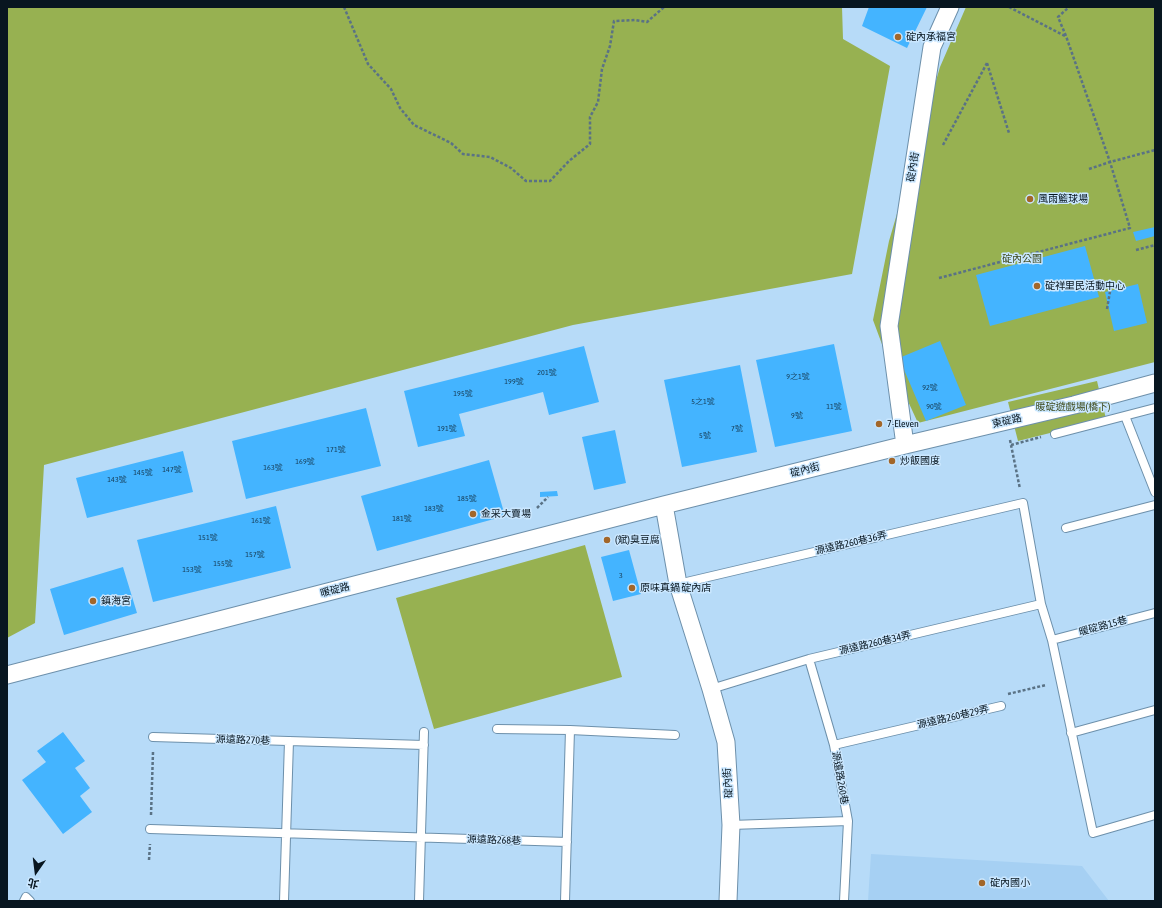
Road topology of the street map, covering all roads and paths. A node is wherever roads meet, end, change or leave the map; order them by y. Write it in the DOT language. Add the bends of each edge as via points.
graph roads {
  1 [pos="344,7"];
  2 [pos="664,7"];
  3 [pos="950,7"];
  4 [pos="1009,7"];
  5 [pos="1069,7"];
  6 [pos="1066,36"];
  7 [pos="1009,133"];
  8 [pos="943,145"];
  9 [pos="1155,150"];
  10 [pos="1110,162"];
  11 [pos="1089,169"];
  12 [pos="1155,245"];
  13 [pos="1136,250"];
  14 [pos="939,278"];
  15 [pos="1112,280"];
  16 [pos="1107,310"];
  17 [pos="1155,383"];
  18 [pos="1155,408"];
  19 [pos="1125,416"];
  20 [pos="1055,434"];
  21 [pos="1010,439"];
  22 [pos="906,445"];
  23 [pos="1011,445"];
  24 [pos="1155,492"];
  25 [pos="548,497"];
  26 [pos="1023,503"];
  27 [pos="664,505"];
  28 [pos="1155,505"];
  29 [pos="537,508"];
  30 [pos="1066,528"];
  31 [pos="678,584"];
  32 [pos="1041,604"];
  33 [pos="1155,613"];
  34 [pos="1052,640"];
  35 [pos="809,659"];
  36 [pos="7,675"];
  37 [pos="1060,682"];
  38 [pos="711,689"];
  39 [pos="1001,706"];
  40 [pos="1155,710"];
  41 [pos="497,729"];
  42 [pos="570,730"];
  43 [pos="424,732"];
  44 [pos="1071,733"];
  45 [pos="674,735"];
  46 [pos="153,737"];
  47 [pos="289,741"];
  48 [pos="834,745"];
  49 [pos="424,746"];
  50 [pos="1155,815"];
  51 [pos="848,821"];
  52 [pos="731,825"];
  53 [pos="150,829"];
  54 [pos="286,833"];
  55 [pos="421,837"];
  56 [pos="567,842"];
  57 [pos="149,860"];
  58 [pos="24,901"];
  59 [pos="30,901"];
  60 [pos="284,901"];
  61 [pos="419,901"];
  62 [pos="565,901"];
  63 [pos="728,901"];
  64 [pos="844,901"];
  1 -- 2 [label="path" via="368,64 391,89 400,108 414,125 451,143 463,154 490,157 511,168 526,181 550,181 590,144 590,117 598,102 602,69 610,46 614,21 647,22"];
  3 -- 22 [label="street, 碇內街" via="932,47 889,326"];
  4 -- 6 [label="path"];
  5 -- 6 [label="path" via="1058,17"];
  6 -- 10 [label="path"];
  7 -- 8 [label="path" via="987,63"];
  9 -- 10 [label="path"];
  10 -- 11 [label="path"];
  10 -- 14 [label="path" via="1130,228"];
  12 -- 13 [label="path"];
  15 -- 16 [label="path"];
  17 -- 22 [label="street, 東碇路"];
  18 -- 19 [label="lane"];
  19 -- 20 [label="lane"];
  19 -- 24 [label="lane"];
  20 -- 23 [label="path"];
  21 -- 23 [label="path"];
  22 -- 27 [label="street, 碇內街"];
  23 -- 26 [label="path"];
  25 -- 29 [label="path"];
  26 -- 31 [label="lane, 源遠路260巷36弄"];
  26 -- 32 [label="lane"];
  27 -- 31 [label="street, 碇內街"];
  27 -- 36 [label="street, 暖碇路"];
  28 -- 30 [label="lane"];
  31 -- 38 [label="street, 碇內街"];
  32 -- 34 [label="lane"];
  32 -- 35 [label="lane, 源遠路260巷34弄"];
  33 -- 34 [label="lane, 暖碇路15巷"];
  34 -- 37 [label="lane"];
  35 -- 38 [label="lane, 源遠路260巷34弄"];
  35 -- 48 [label="lane, 源遠路260巷"];
  37 -- 39 [label="path, 源遠路260巷29弄" via="1000,696"];
  37 -- 44 [label="lane"];
  38 -- 52 [label="street, 碇內街" via="726,742"];
  39 -- 48 [label="lane, 源遠路260巷29弄"];
  40 -- 44 [label="lane"];
  41 -- 42 [label="lane"];
  42 -- 45 [label="lane"];
  42 -- 56 [label="lane"];
  43 -- 49 [label="lane"];
  44 -- 50 [label="lane" via="1092,833"];
  46 -- 47 [label="lane, 源遠路270巷"];
  46 -- 53 [label="path"];
  47 -- 49 [label="lane, 源遠路270巷"];
  47 -- 54 [label="lane"];
  48 -- 51 [label="lane, 源遠路260巷"];
  49 -- 55 [label="lane"];
  51 -- 52 [label="lane"];
  51 -- 64 [label="lane, 源遠路260巷"];
  52 -- 63 [label="street, 碇內街"];
  53 -- 54 [label="lane"];
  53 -- 57 [label="path"];
  54 -- 55 [label="lane"];
  54 -- 60 [label="lane"];
  55 -- 56 [label="lane, 源遠路268巷"];
  55 -- 61 [label="lane"];
  56 -- 62 [label="lane"];
  58 -- 59 [label="lane" via="26,897"];
}
